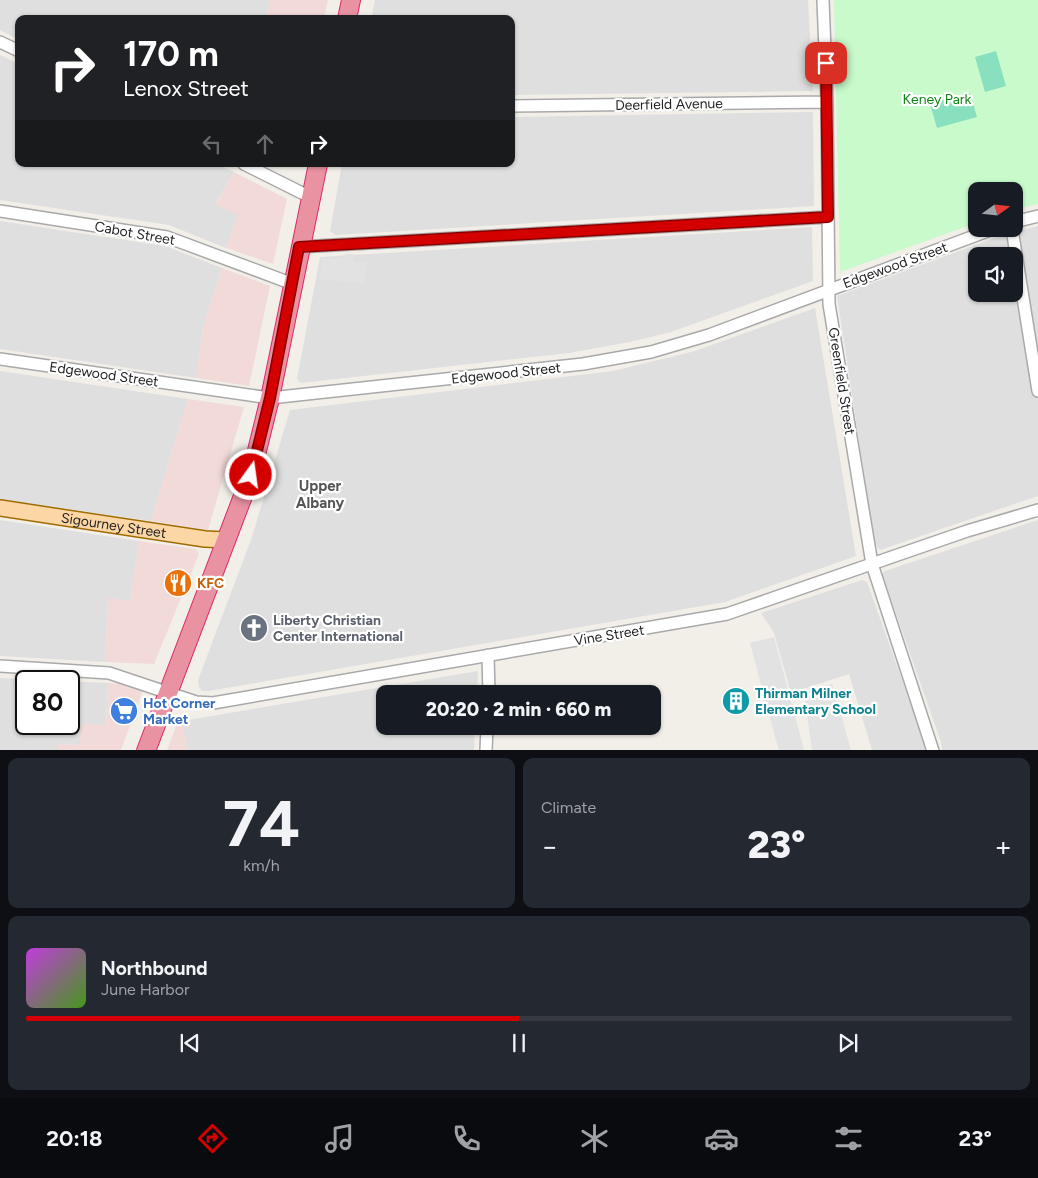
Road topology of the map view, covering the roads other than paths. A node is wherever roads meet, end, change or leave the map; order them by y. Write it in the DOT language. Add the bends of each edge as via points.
graph roads {
  1 [pos="351,0"];
  2 [pos="823,0"];
  3 [pos="349,15"];
  4 [pos="0,42"];
  5 [pos="15,49"];
  6 [pos="827,102"];
  7 [pos="515,106"];
  8 [pos="250,167"];
  9 [pos="317,167"];
  10 [pos="310,197"];
  11 [pos="0,211"];
  12 [pos="1038,216"];
  13 [pos="828,217"];
  14 [pos="1023,220"];
  15 [pos="969,238"];
  16 [pos="1013,238"];
  17 [pos="299,247"];
  18 [pos="293,284"];
  19 [pos="829,290"];
  20 [pos="0,359"];
  21 [pos="1038,390"];
  22 [pos="270,398"];
  23 [pos="0,508"];
  24 [pos="1038,510"];
  25 [pos="226,540"];
  26 [pos="872,564"];
  27 [pos="488,655"];
  28 [pos="0,666"];
  29 [pos="489,685"];
  30 [pos="169,694"];
  31 [pos="487,735"];
  32 [pos="146,750"];
  33 [pos="486,750"];
  34 [pos="933,750"];
  1 -- 3 [label="highway"];
  2 -- 6 [label="street, Greenfield Street"];
  4 -- 5 [label="street"];
  6 -- 7 [label="street, Deerfield Avenue"];
  6 -- 13 [label="street, Greenfield Street"];
  8 -- 10 [label="street"];
  9 -- 10 [label="highway"];
  10 -- 17 [label="highway"];
  11 -- 18 [label="street, Cabot Street" via="167,237"];
  12 -- 14 [label="street"];
  13 -- 17 [label="street"];
  13 -- 19 [label="street, Greenfield Street"];
  15 -- 19 [label="street, Edgewood Street"];
  16 -- 21 [label="street"];
  17 -- 18 [label="highway"];
  18 -- 22 [label="highway"];
  19 -- 22 [label="street, Edgewood Street" via="709,335 641,354 583,364"];
  19 -- 26 [label="street, Greenfield Street"];
  20 -- 22 [label="street, Edgewood Street"];
  22 -- 25 [label="highway" via="251,475"];
  23 -- 25 [label="main road, Sigourney Street"];
  24 -- 26 [label="street, Vine Street"];
  25 -- 30 [label="highway"];
  26 -- 27 [label="street, Vine Street" via="727,614"];
  26 -- 34 [label="street, Greenfield Street"];
  27 -- 29 [label="street"];
  27 -- 30 [label="street, Vine Street" via="207,704"];
  28 -- 30 [label="street, Vine Street" via="109,673"];
  30 -- 32 [label="highway"];
  31 -- 33 [label="street"];
}
